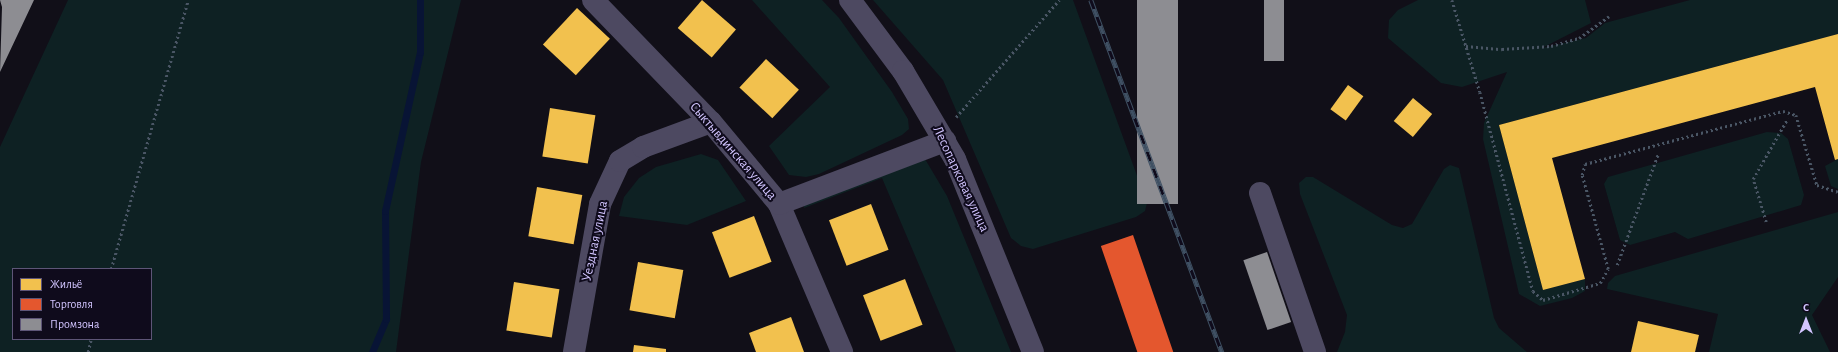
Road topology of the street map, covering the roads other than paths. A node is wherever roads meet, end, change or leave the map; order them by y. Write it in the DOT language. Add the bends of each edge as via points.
graph roads {
  1 [pos="593,0"];
  2 [pos="850,0"];
  3 [pos="711,122"];
  4 [pos="948,132"];
  5 [pos="1260,193"];
  6 [pos="779,204"];
  7 [pos="574,352"];
  8 [pos="842,352"];
  9 [pos="1033,352"];
  10 [pos="1315,352"];
  1 -- 3 [label="street, Сыктывдинская улица"];
  2 -- 4 [label="street, Лесопарковая улица"];
  3 -- 6 [label="street, Сыктывдинская улица"];
  3 -- 7 [label="street, Уездная улица" via="643,147 620,161 600,204"];
  4 -- 6 [label="street"];
  4 -- 9 [label="street, Лесопарковая улица"];
  5 -- 10 [label="street"];
  6 -- 8 [label="street, Сыктывдинская улица"];
}
